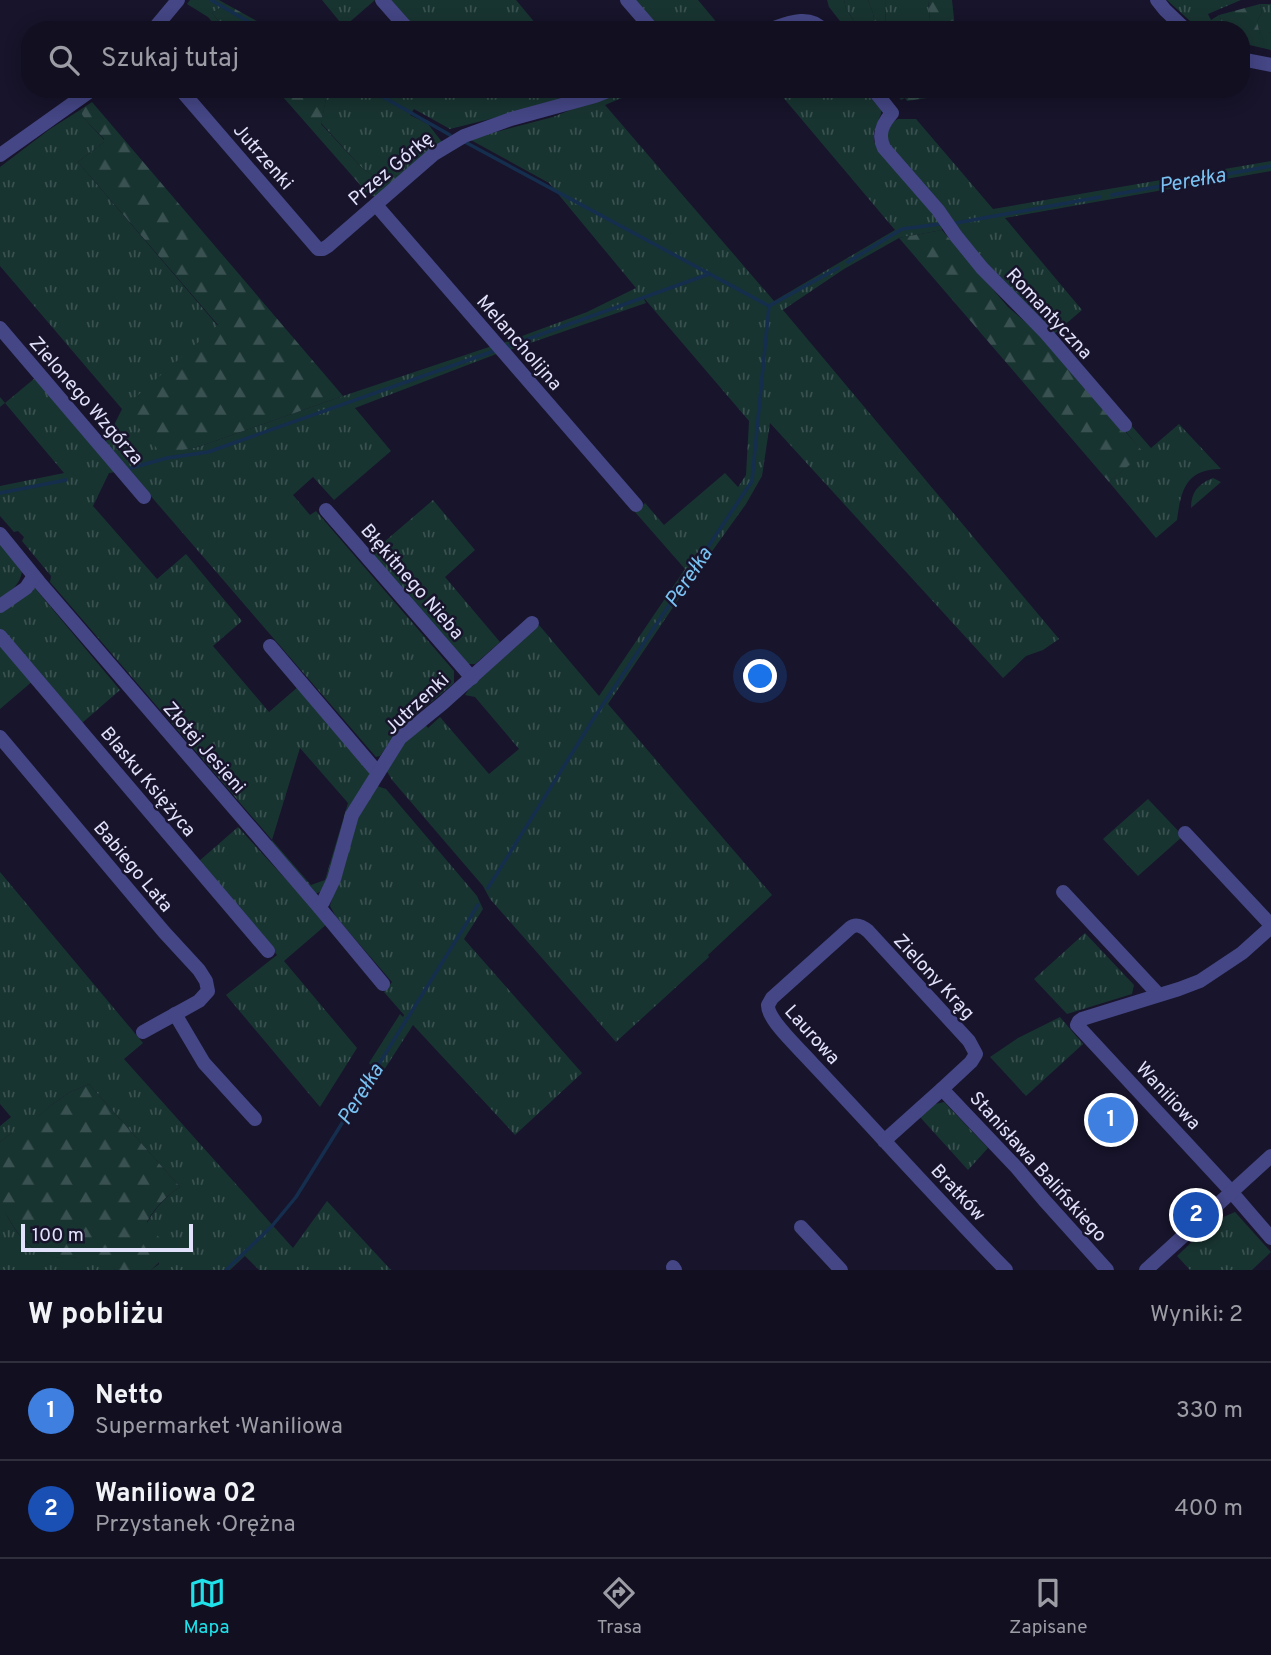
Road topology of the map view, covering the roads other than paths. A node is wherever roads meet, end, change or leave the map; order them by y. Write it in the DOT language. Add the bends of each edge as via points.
graph roads {
  1 [pos="178,0"];
  2 [pos="382,0"];
  3 [pos="627,0"];
  4 [pos="1157,0"];
  5 [pos="160,21"];
  6 [pos="401,21"];
  7 [pos="645,21"];
  8 [pos="1177,21"];
  9 [pos="1250,60"];
  10 [pos="1271,65"];
  11 [pos="80,98"];
  12 [pos="188,98"];
  13 [pos="588,98"];
  14 [pos="880,98"];
  15 [pos="0,155"];
  16 [pos="376,205"];
  17 [pos="318,249"];
  18 [pos="0,328"];
  19 [pos="1125,425"];
  20 [pos="144,497"];
  21 [pos="635,505"];
  22 [pos="326,510"];
  23 [pos="0,534"];
  24 [pos="34,576"];
  25 [pos="0,606"];
  26 [pos="532,623"];
  27 [pos="0,636"];
  28 [pos="270,646"];
  29 [pos="471,678"];
  30 [pos="0,737"];
  31 [pos="378,773"];
  32 [pos="1185,834"];
  33 [pos="1063,892"];
  34 [pos="319,906"];
  35 [pos="852,926"];
  36 [pos="1271,926"];
  37 [pos="268,951"];
  38 [pos="383,984"];
  39 [pos="1158,994"];
  40 [pos="175,1014"];
  41 [pos="143,1032"];
  42 [pos="942,1089"];
  43 [pos="255,1119"];
  44 [pos="884,1140"];
  45 [pos="1271,1156"];
  46 [pos="1231,1192"];
  47 [pos="801,1227"];
  48 [pos="1271,1238"];
  49 [pos="841,1270"];
  50 [pos="1006,1270"];
  51 [pos="1107,1270"];
  52 [pos="1146,1270"];
  1 -- 5 [label="street"];
  2 -- 6 [label="street"];
  3 -- 7 [label="street"];
  4 -- 8 [label="street"];
  9 -- 10 [label="street"];
  11 -- 15 [label="street"];
  12 -- 17 [label="street, Jutrzenki"];
  13 -- 16 [label="street, Przez Górkę" via="464,135 434,154"];
  14 -- 19 [label="street, Romantyczna" via="892,113 880,136 884,148 982,268"];
  16 -- 17 [label="street, Przez Górkę" via="328,246"];
  16 -- 21 [label="street, Melancholijna"];
  18 -- 20 [label="street, Zielonego Wzgórza"];
  22 -- 29 [label="street, Błękitnego Nieba"];
  23 -- 24 [label="street, Złotej Jesieni"];
  24 -- 25 [label="street"];
  24 -- 34 [label="street, Złotej Jesieni"];
  26 -- 29 [label="street, Jutrzenki"];
  27 -- 37 [label="street, Blasku Księżyca"];
  28 -- 31 [label="street"];
  29 -- 31 [label="street, Jutrzenki" via="400,737"];
  30 -- 40 [label="street, Babiego Lata" via="206,981 205,995"];
  31 -- 34 [label="street, Jutrzenki" via="352,815 334,879"];
  32 -- 36 [label="street"];
  33 -- 39 [label="street"];
  34 -- 38 [label="street, Złotej Jesieni"];
  35 -- 42 [label="street, Zielony Krąg" via="867,931 969,1041 976,1054"];
  35 -- 44 [label="street, Laurowa" via="772,998 767,1010"];
  36 -- 39 [label="street" via="1209,975"];
  39 -- 46 [label="street, Waniliowa" via="1077,1024"];
  40 -- 41 [label="street, Babiego Lata"];
  40 -- 43 [label="street" via="204,1063"];
  42 -- 44 [label="street"];
  42 -- 51 [label="street, Stanisława Balińskiego"];
  44 -- 50 [label="street, Bratków"];
  45 -- 46 [label="street"];
  46 -- 48 [label="street, Waniliowa"];
  46 -- 52 [label="street"];
  47 -- 49 [label="street"];
}
